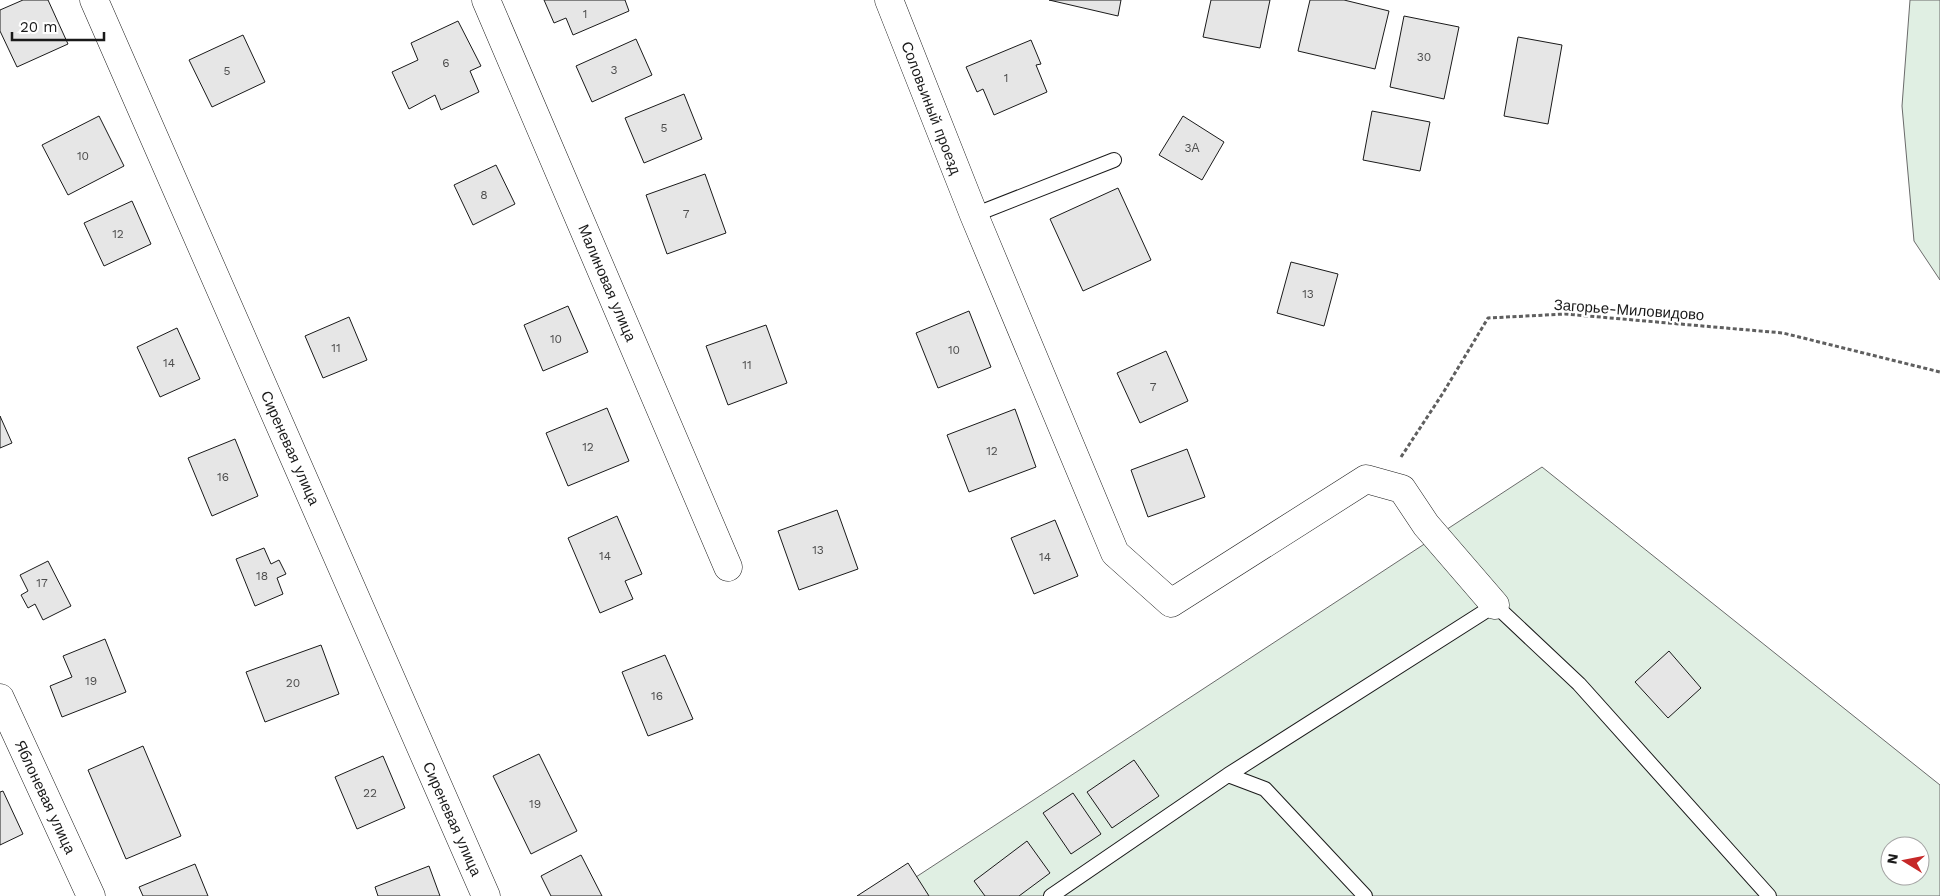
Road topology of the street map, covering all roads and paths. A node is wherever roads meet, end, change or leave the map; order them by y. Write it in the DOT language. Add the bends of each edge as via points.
graph roads {
  1 [pos="94,0"];
  2 [pos="486,0"];
  3 [pos="889,0"];
  4 [pos="1114,160"];
  5 [pos="974,215"];
  6 [pos="1940,372"];
  7 [pos="1366,479"];
  8 [pos="728,567"];
  9 [pos="1495,605"];
  10 [pos="0,698"];
  11 [pos="1228,775"];
  12 [pos="91,896"];
  13 [pos="486,896"];
  14 [pos="1051,896"];
  15 [pos="1364,896"];
  16 [pos="1769,896"];
  1 -- 13 [label="street, Сиреневая улица"];
  2 -- 8 [label="street, Малиновая улица"];
  3 -- 5 [label="street, Соловьиный проезд"];
  4 -- 5 [label="lane"];
  5 -- 7 [label="street, Соловьиный проезд" via="1115,553 1171,602"];
  6 -- 7 [label="path, Загорье-Миловидово" via="1783,332 1565,314 1488,318 1393,468"];
  7 -- 9 [label="street" via="1402,489 1426,525"];
  9 -- 11 [label="lane"];
  9 -- 16 [label="lane" via="1579,684"];
  10 -- 12 [label="street, Яблоневая улица"];
  11 -- 14 [label="lane"];
  11 -- 15 [label="lane" via="1265,789"];
}
